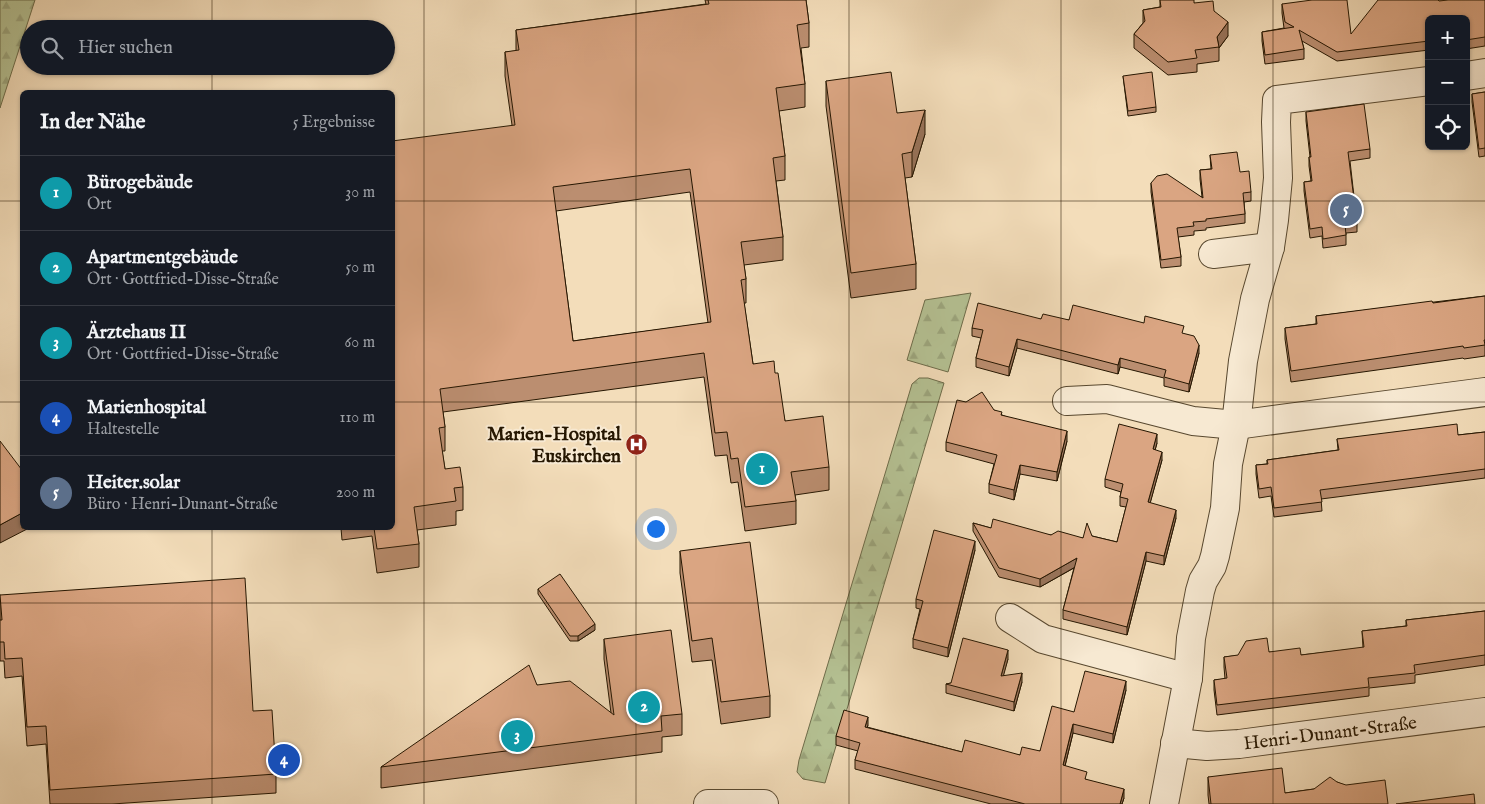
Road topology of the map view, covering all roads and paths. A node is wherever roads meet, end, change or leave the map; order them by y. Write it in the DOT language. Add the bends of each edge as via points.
graph roads {
  1 [pos="1485,74"];
  2 [pos="1470,76"];
  3 [pos="1425,82"];
  4 [pos="1270,247"];
  5 [pos="1213,254"];
  6 [pos="1485,392"];
  7 [pos="1067,401"];
  8 [pos="1236,425"];
  9 [pos="1010,618"];
  10 [pos="1188,678"];
  11 [pos="1485,712"];
  12 [pos="1175,743"];
  13 [pos="708,804"];
  14 [pos="764,804"];
  15 [pos="1164,804"];
  1 -- 2 [label="street"];
  3 -- 4 [label="street" via="1277,100 1277,196"];
  4 -- 5 [label="street"];
  4 -- 8 [label="street" via="1255,299 1243,361"];
  6 -- 8 [label="street"];
  7 -- 8 [label="street" via="1106,399 1193,421"];
  8 -- 10 [label="street" via="1228,464 1225,508 1212,566 1200,591"];
  9 -- 10 [label="street" via="1043,639"];
  10 -- 12 [label="street"];
  11 -- 12 [label="street, Henri-Dunant-Straße" via="1239,744"];
  12 -- 15 [label="street"];
  13 -- 14 [label="street"];
}
